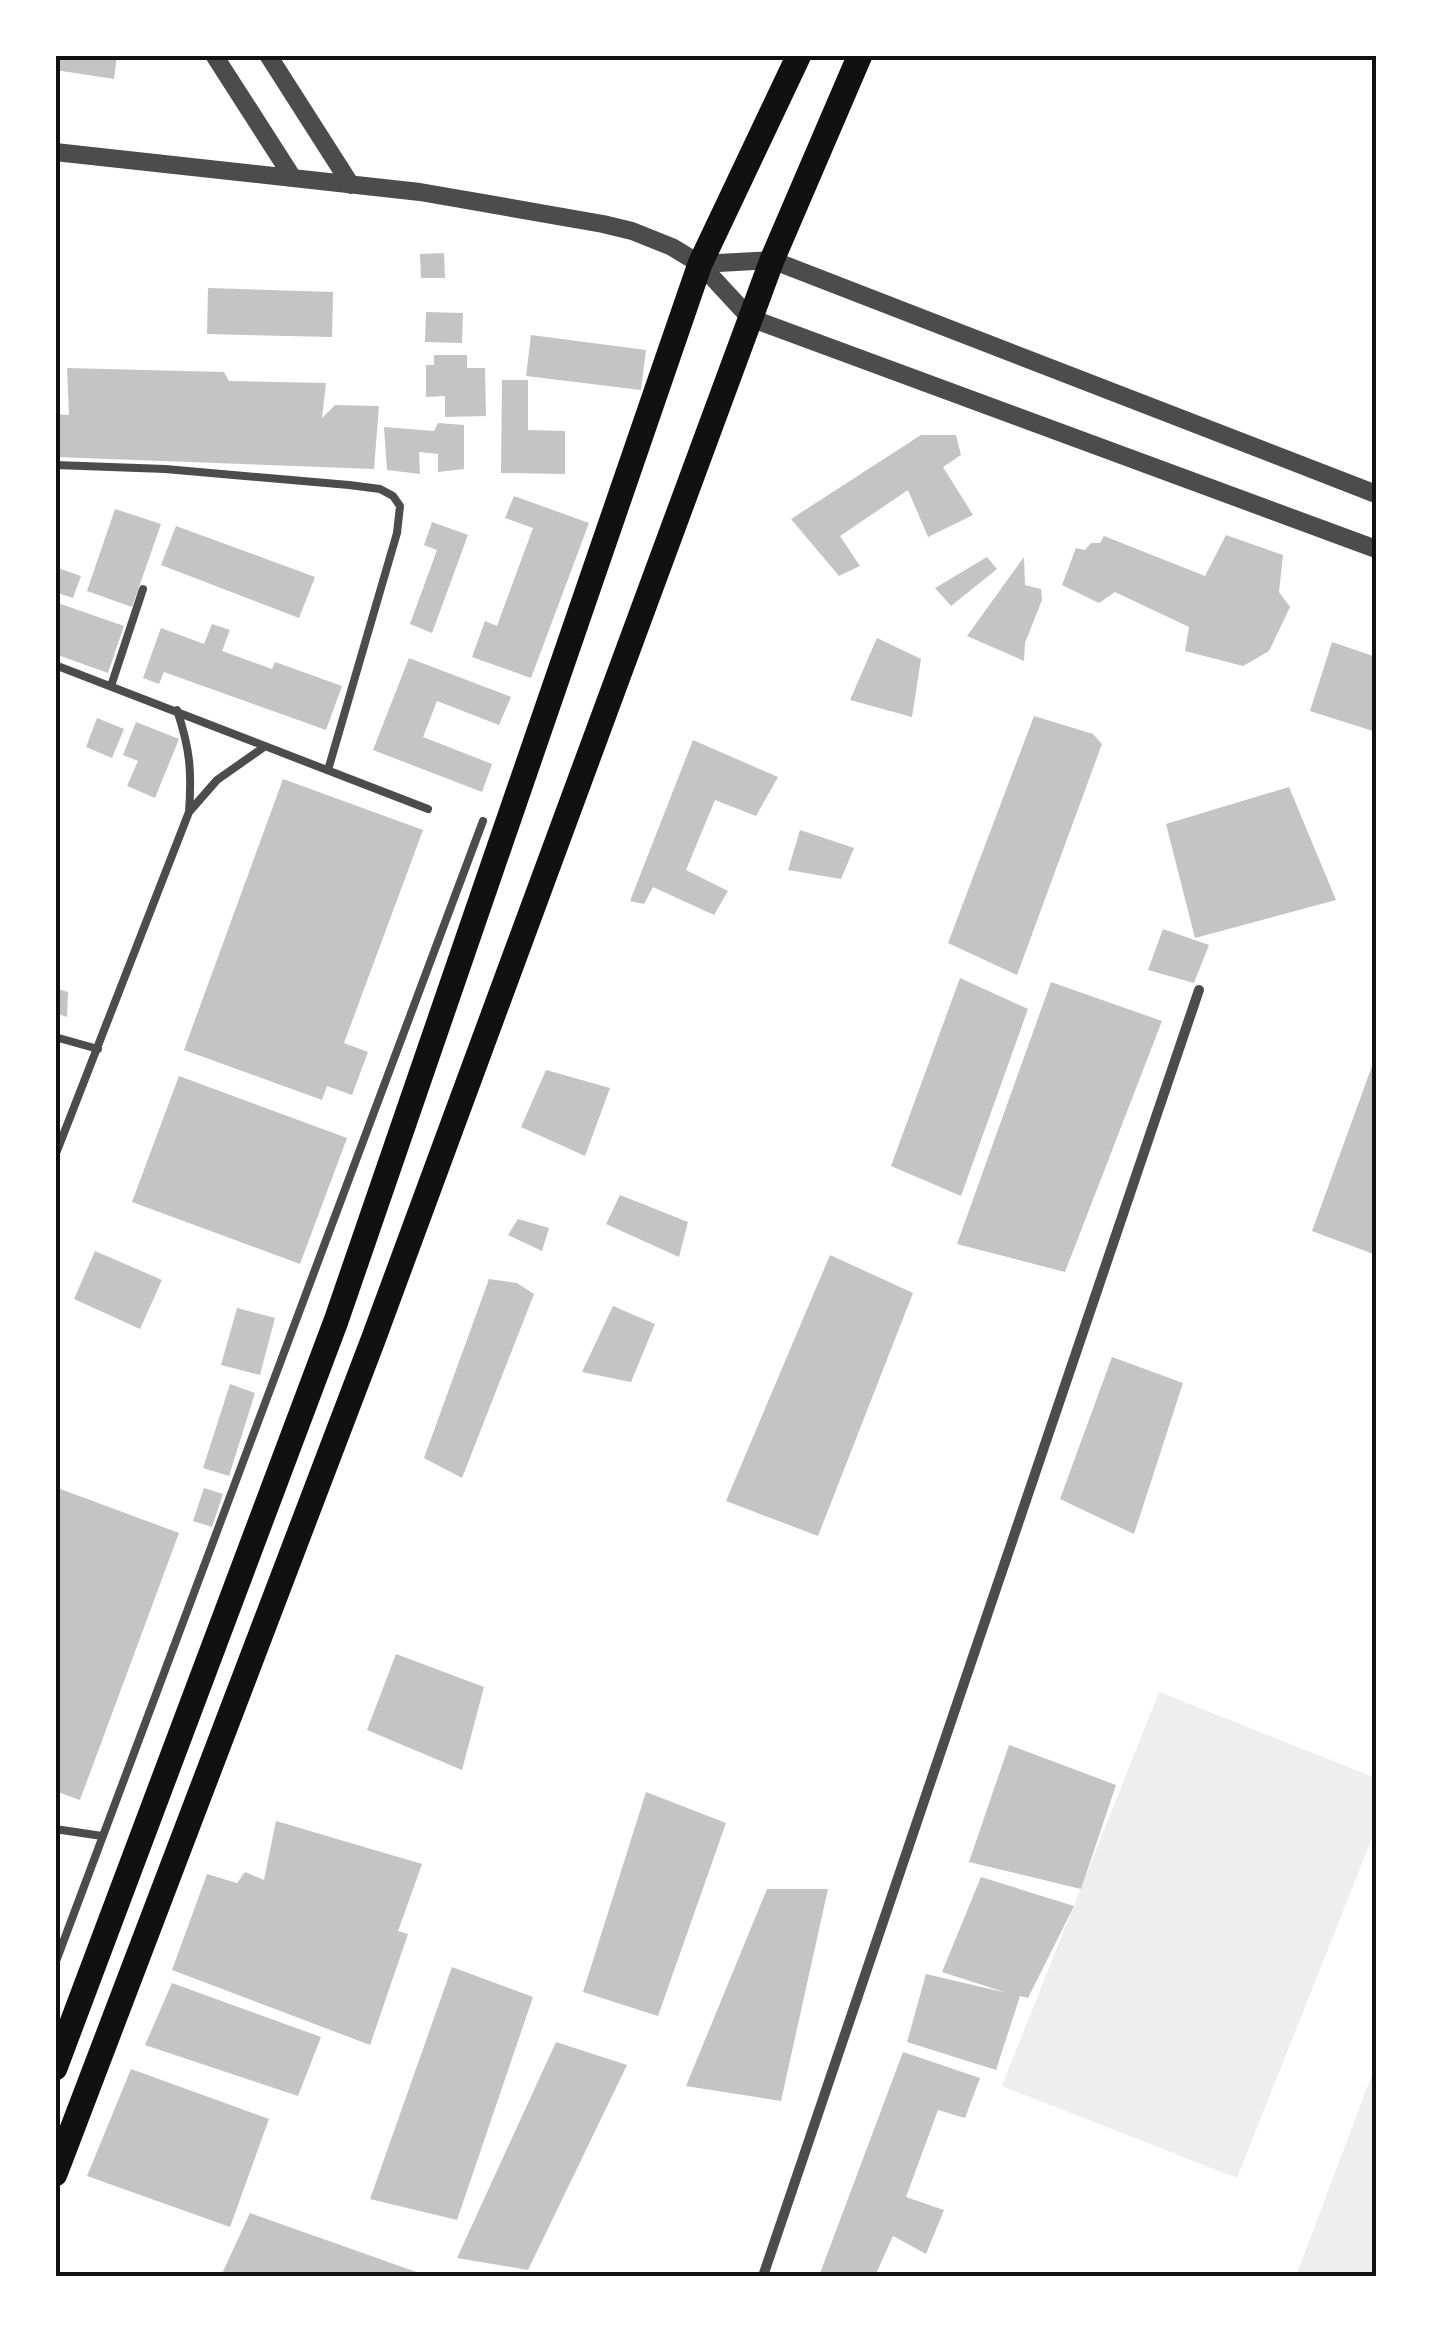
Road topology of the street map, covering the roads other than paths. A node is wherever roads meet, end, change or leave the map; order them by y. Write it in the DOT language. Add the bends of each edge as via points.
graph roads {
  1 [pos="214,55"];
  2 [pos="268,55"];
  3 [pos="800,55"];
  4 [pos="860,55"];
  5 [pos="55,152"];
  6 [pos="293,178"];
  7 [pos="350,185"];
  8 [pos="772,260"];
  9 [pos="700,264"];
  10 [pos="750,318"];
  11 [pos="55,465"];
  12 [pos="1376,494"];
  13 [pos="1376,550"];
  14 [pos="143,589"];
  15 [pos="55,665"];
  16 [pos="111,686"];
  17 [pos="176,710"];
  18 [pos="265,746"];
  19 [pos="328,770"];
  20 [pos="428,809"];
  21 [pos="189,812"];
  22 [pos="483,821"];
  23 [pos="1200,990"];
  24 [pos="55,1037"];
  25 [pos="98,1049"];
  26 [pos="55,1156"];
  27 [pos="55,1829"];
  28 [pos="102,1836"];
  29 [pos="60,1939"];
  30 [pos="55,1964"];
  31 [pos="55,2068"];
  32 [pos="55,2174"];
  33 [pos="764,2276"];
  1 -- 6 [label="street"];
  2 -- 7 [label="street"];
  3 -- 9 [label="main road"];
  4 -- 8 [label="main road"];
  5 -- 6 [label="street"];
  6 -- 7 [label="street"];
  7 -- 9 [label="street" via="603,224"];
  8 -- 9 [label="street"];
  8 -- 10 [label="main road"];
  8 -- 12 [label="street"];
  9 -- 10 [label="street"];
  9 -- 31 [label="main road" via="336,1322"];
  10 -- 13 [label="street"];
  10 -- 32 [label="main road" via="373,1340"];
  11 -- 19 [label="lane" via="330,484 394,496 400,506 397,534"];
  14 -- 16 [label="lane"];
  15 -- 16 [label="lane"];
  16 -- 17 [label="lane"];
  17 -- 18 [label="lane"];
  17 -- 21 [label="lane" via="192,768"];
  18 -- 19 [label="lane"];
  18 -- 21 [label="lane" via="217,780"];
  19 -- 20 [label="lane"];
  21 -- 25 [label="lane"];
  22 -- 28 [label="lane"];
  23 -- 33 [label="street"];
  24 -- 25 [label="lane"];
  25 -- 26 [label="lane"];
  27 -- 28 [label="lane"];
  28 -- 29 [label="lane"];
  29 -- 30 [label="lane"];
}
